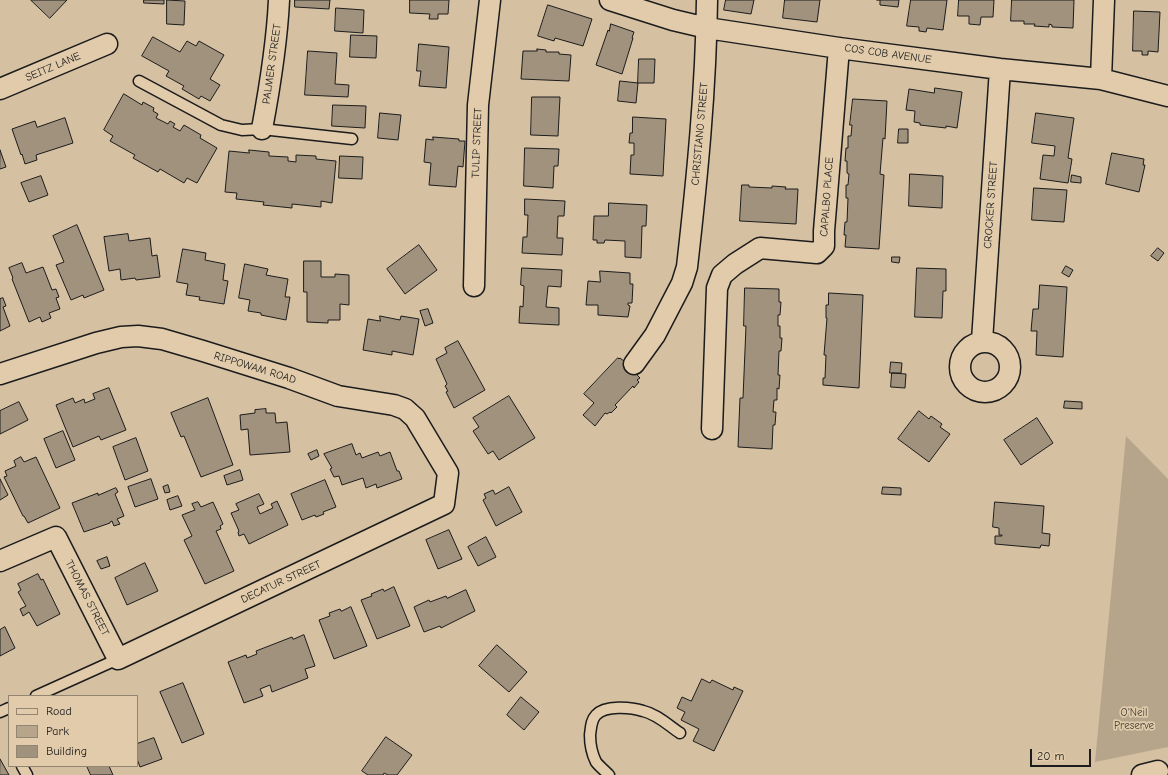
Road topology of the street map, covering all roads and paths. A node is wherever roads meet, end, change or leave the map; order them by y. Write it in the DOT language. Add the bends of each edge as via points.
graph roads {
  1 [pos="279,0"];
  2 [pos="490,0"];
  3 [pos="610,0"];
  4 [pos="706,0"];
  5 [pos="1104,0"];
  6 [pos="706,28"];
  7 [pos="107,44"];
  8 [pos="839,48"];
  9 [pos="1000,69"];
  10 [pos="1101,79"];
  11 [pos="139,81"];
  12 [pos="0,89"];
  13 [pos="1168,96"];
  14 [pos="262,129"];
  15 [pos="352,138"];
  16 [pos="474,286"];
  17 [pos="982,342"];
  18 [pos="634,364"];
  19 [pos="0,374"];
  20 [pos="712,429"];
  21 [pos="444,504"];
  22 [pos="0,561"];
  23 [pos="118,659"];
  24 [pos="38,695"];
  25 [pos="680,732"];
  26 [pos="609,775"];
  1 -- 14 [label="street, PALMER STREET"];
  2 -- 16 [label="street, TULIP STREET" via="478,105"];
  3 -- 6 [label="street, COS COB AVENUE"];
  4 -- 6 [label="street, CHRISTIANO STREET"];
  5 -- 10 [label="street"];
  6 -- 8 [label="street, COS COB AVENUE"];
  6 -- 18 [label="street, CHRISTIANO STREET" via="706,63 687,268 655,335"];
  7 -- 12 [label="street, SEITZ LANE"];
  8 -- 9 [label="street, COS COB AVENUE"];
  8 -- 20 [label="street, CAPALBO PLACE" via="824,246 817,253 760,248 722,275 717,288"];
  9 -- 10 [label="street, COS COB AVENUE"];
  9 -- 17 [label="street, CROCKER STREET"];
  10 -- 13 [label="street, COS COB AVENUE"];
  11 -- 14 [label="lane" via="221,124 242,130"];
  14 -- 15 [label="lane"];
  19 -- 21 [label="street, RIPPOWAM ROAD" via="96,343 138,336 162,339 196,349 338,396 394,405 405,409 415,418 448,473"];
  21 -- 23 [label="street, DECATUR STREET"];
  22 -- 23 [label="street, THOMAS STREET" via="56,537"];
  23 -- 24 [label="lane"];
  25 -- 26 [label="lane" via="645,711 629,708 604,710 596,714 592,721 590,739 592,751 596,762"];
}
